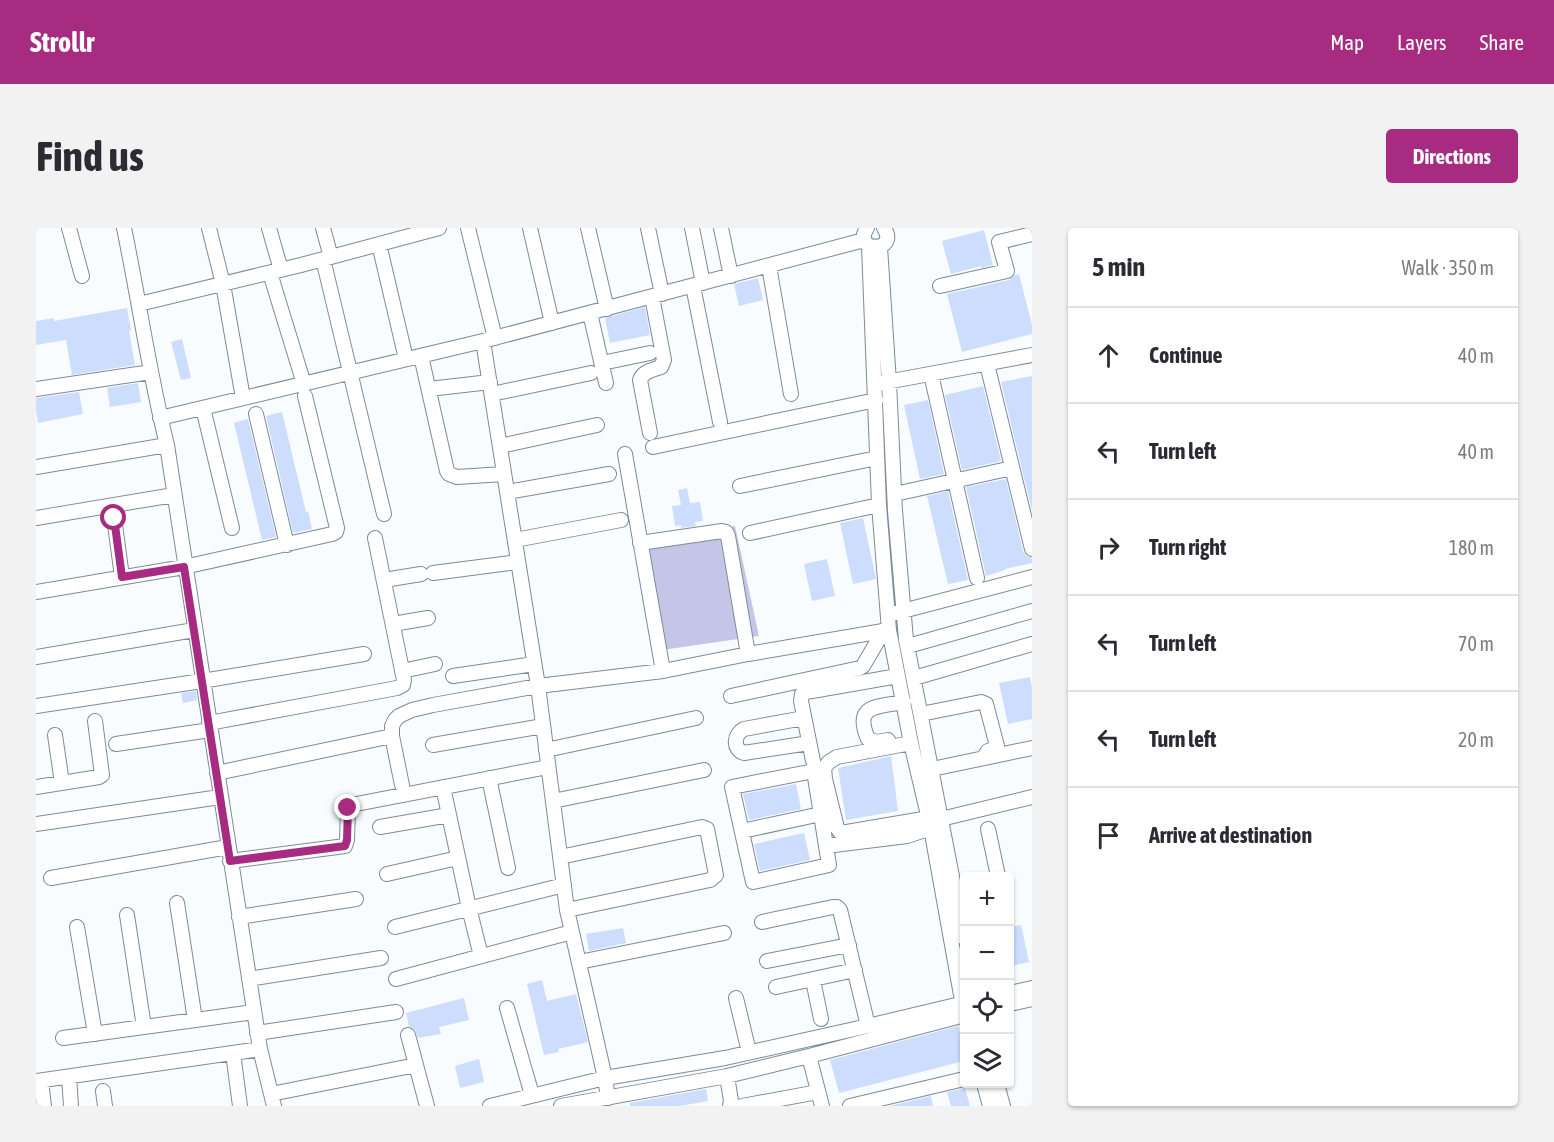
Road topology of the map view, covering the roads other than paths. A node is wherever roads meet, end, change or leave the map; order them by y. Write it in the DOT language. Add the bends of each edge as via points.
graph roads {
  1 [pos="69,228"];
  2 [pos="124,228"];
  3 [pos="209,228"];
  4 [pos="269,228"];
  5 [pos="323,228"];
  6 [pos="439,228"];
  7 [pos="468,228"];
  8 [pos="530,228"];
  9 [pos="588,228"];
  10 [pos="648,228"];
  11 [pos="692,228"];
  12 [pos="721,228"];
  13 [pos="884,228"];
  14 [pos="1032,234"];
  15 [pos="869,236"];
  16 [pos="384,238"];
  17 [pos="327,258"];
  18 [pos="769,266"];
  19 [pos="276,271"];
  20 [pos="82,276"];
  21 [pos="731,276"];
  22 [pos="223,284"];
  23 [pos="698,285"];
  24 [pos="940,286"];
  25 [pos="657,295"];
  26 [pos="139,304"];
  27 [pos="607,309"];
  28 [pos="590,313"];
  29 [pos="552,323"];
  30 [pos="489,339"];
  31 [pos="650,353"];
  32 [pos="1032,355"];
  33 [pos="421,356"];
  34 [pos="406,359"];
  35 [pos="602,363"];
  36 [pos="987,364"];
  37 [pos="151,372"];
  38 [pos="351,373"];
  39 [pos="591,373"];
  40 [pos="931,374"];
  41 [pos="606,383"];
  42 [pos="882,383"];
  43 [pos="491,388"];
  44 [pos="36,389"];
  45 [pos="429,389"];
  46 [pos="304,390"];
  47 [pos="791,394"];
  48 [pos="243,398"];
  49 [pos="876,400"];
  50 [pos="203,408"];
  51 [pos="255,414"];
  52 [pos="160,418"];
  53 [pos="720,422"];
  54 [pos="597,425"];
  55 [pos="166,445"];
  56 [pos="500,446"];
  57 [pos="625,454"];
  58 [pos="877,458"];
  59 [pos="36,467"];
  60 [pos="1012,468"];
  61 [pos="504,474"];
  62 [pos="609,474"];
  63 [pos="954,480"];
  64 [pos="740,486"];
  65 [pos="507,492"];
  66 [pos="895,494"];
  67 [pos="174,495"];
  68 [pos="879,506"];
  69 [pos="384,514"];
  70 [pos="36,518"];
  71 [pos="114,518"];
  72 [pos="621,520"];
  73 [pos="232,528"];
  74 [pos="750,533"];
  75 [pos="375,538"];
  76 [pos="514,540"];
  77 [pos="640,543"];
  78 [pos="287,545"];
  79 [pos="1032,549"];
  80 [pos="518,562"];
  81 [pos="184,567"];
  82 [pos="122,577"];
  83 [pos="1032,577"];
  84 [pos="977,578"];
  85 [pos="384,580"];
  86 [pos="36,592"];
  87 [pos="904,611"];
  88 [pos="1032,611"];
  89 [pos="887,615"];
  90 [pos="428,618"];
  91 [pos="393,624"];
  92 [pos="194,630"];
  93 [pos="886,630"];
  94 [pos="1032,644"];
  95 [pos="908,646"];
  96 [pos="364,654"];
  97 [pos="748,654"];
  98 [pos="36,657"];
  99 [pos="435,664"];
  100 [pos="534,664"];
  101 [pos="402,671"];
  102 [pos="663,671"];
  103 [pos="453,676"];
  104 [pos="898,676"];
  105 [pos="914,678"];
  106 [pos="202,681"];
  107 [pos="538,686"];
  108 [pos="731,696"];
  109 [pos="904,702"];
  110 [pos="36,706"];
  111 [pos="921,714"];
  112 [pos="696,718"];
  113 [pos="804,718"];
  114 [pos="95,721"];
  115 [pos="209,726"];
  116 [pos="543,726"];
  117 [pos="55,735"];
  118 [pos="392,736"];
  119 [pos="911,740"];
  120 [pos="809,743"];
  121 [pos="116,744"];
  122 [pos="433,745"];
  123 [pos="1032,748"];
  124 [pos="546,750"];
  125 [pos="987,758"];
  126 [pos="813,760"];
  127 [pos="549,767"];
  128 [pos="932,769"];
  129 [pos="704,770"];
  130 [pos="217,773"];
  131 [pos="489,778"];
  132 [pos="62,783"];
  133 [pos="402,785"];
  134 [pos="443,787"];
  135 [pos="36,788"];
  136 [pos="220,797"];
  137 [pos="1032,797"];
  138 [pos="553,801"];
  139 [pos="821,814"];
  140 [pos="449,815"];
  141 [pos="934,822"];
  142 [pos="36,824"];
  143 [pos="380,827"];
  144 [pos="988,829"];
  145 [pos="742,831"];
  146 [pos="826,846"];
  147 [pos="229,854"];
  148 [pos="560,857"];
  149 [pos="458,858"];
  150 [pos="508,868"];
  151 [pos="997,872"];
  152 [pos="387,873"];
  153 [pos="51,878"];
  154 [pos="564,885"];
  155 [pos="356,899"];
  156 [pos="177,903"];
  157 [pos="469,908"];
  158 [pos="567,910"];
  159 [pos="127,915"];
  160 [pos="239,917"];
  161 [pos="762,921"];
  162 [pos="963,926"];
  163 [pos="77,927"];
  164 [pos="395,927"];
  165 [pos="572,932"];
  166 [pos="724,933"];
  167 [pos="849,945"];
  168 [pos="481,956"];
  169 [pos="381,958"];
  170 [pos="767,961"];
  171 [pos="579,962"];
  172 [pos="855,970"];
  173 [pos="396,978"];
  174 [pos="249,979"];
  175 [pos="813,980"];
  176 [pos="776,987"];
  177 [pos="1032,988"];
  178 [pos="1014,992"];
  179 [pos="736,998"];
  180 [pos="960,998"];
  181 [pos="1032,999"];
  182 [pos="1014,1003"];
  183 [pos="960,1005"];
  184 [pos="960,1005"];
  185 [pos="507,1008"];
  186 [pos="254,1012"];
  187 [pos="396,1012"];
  188 [pos="821,1019"];
  189 [pos="195,1020"];
  190 [pos="868,1026"];
  191 [pos="144,1027"];
  192 [pos="257,1033"];
  193 [pos="95,1034"];
  194 [pos="408,1035"];
  195 [pos="63,1038"];
  196 [pos="260,1049"];
  197 [pos="749,1052"];
  198 [pos="233,1053"];
  199 [pos="809,1056"];
  200 [pos="416,1065"];
  201 [pos="727,1076"];
  202 [pos="69,1077"];
  203 [pos="605,1078"];
  204 [pos="960,1079"];
  205 [pos="39,1081"];
  206 [pos="985,1088"];
  207 [pos="998,1088"];
  208 [pos="103,1091"];
  209 [pos="818,1092"];
  210 [pos="532,1095"];
  211 [pos="608,1098"];
  212 [pos="272,1100"];
  213 [pos="44,1106"];
  214 [pos="71,1106"];
  215 [pos="105,1106"];
  216 [pos="240,1106"];
  217 [pos="427,1106"];
  218 [pos="490,1106"];
  219 [pos="561,1106"];
  220 [pos="730,1106"];
  221 [pos="742,1106"];
  222 [pos="822,1106"];
  223 [pos="850,1106"];
  224 [pos="990,1106"];
  225 [pos="1003,1106"];
  1 -- 20 [label="street"];
  2 -- 26 [label="street"];
  3 -- 22 [label="street"];
  4 -- 19 [label="street"];
  5 -- 17 [label="street"];
  6 -- 16 [label="street"];
  7 -- 30 [label="street"];
  8 -- 29 [label="street"];
  9 -- 27 [label="street"];
  10 -- 25 [label="street"];
  11 -- 23 [label="street"];
  12 -- 21 [label="street"];
  13 -- 15 [label="street" via="886,241"];
  14 -- 24 [label="street" via="999,242 1007,271"];
  15 -- 18 [label="street"];
  15 -- 42 [label="street"];
  16 -- 17 [label="street"];
  16 -- 34 [label="street"];
  17 -- 19 [label="street"];
  17 -- 38 [label="street"];
  18 -- 21 [label="street"];
  18 -- 47 [label="street"];
  19 -- 22 [label="street"];
  19 -- 46 [label="street"];
  21 -- 23 [label="street"];
  22 -- 26 [label="street"];
  22 -- 48 [label="street"];
  23 -- 25 [label="street"];
  23 -- 53 [label="street"];
  25 -- 27 [label="street"];
  25 -- 49 [label="street" via="664,360 661,367 645,372 640,380 651,440"];
  26 -- 37 [label="street"];
  27 -- 28 [label="street"];
  28 -- 29 [label="street"];
  28 -- 35 [label="street"];
  29 -- 30 [label="street"];
  30 -- 33 [label="street"];
  30 -- 43 [label="street"];
  31 -- 35 [label="street"];
  32 -- 36 [label="street"];
  33 -- 34 [label="street"];
  33 -- 45 [label="street"];
  34 -- 38 [label="street"];
  35 -- 41 [label="street"];
  36 -- 40 [label="street"];
  36 -- 60 [label="street"];
  37 -- 44 [label="street"];
  37 -- 52 [label="street"];
  38 -- 46 [label="street"];
  38 -- 69 [label="street"];
  39 -- 43 [label="street"];
  40 -- 42 [label="street"];
  40 -- 63 [label="street"];
  42 -- 49 [label="street"];
  42 -- 66 [label="street"];
  43 -- 45 [label="street"];
  43 -- 56 [label="street"];
  45 -- 61 [label="street" via="449,474"];
  46 -- 48 [label="street"];
  46 -- 78 [label="street" via="337,528 332,534"];
  48 -- 50 [label="street"];
  49 -- 58 [label="street"];
  50 -- 52 [label="street"];
  50 -- 73 [label="street"];
  51 -- 78 [label="street"];
  52 -- 55 [label="street"];
  54 -- 56 [label="street"];
  55 -- 59 [label="street"];
  55 -- 67 [label="street"];
  56 -- 61 [label="street"];
  57 -- 77 [label="street"];
  58 -- 64 [label="street"];
  58 -- 68 [label="street"];
  60 -- 63 [label="street"];
  60 -- 79 [label="street"];
  61 -- 65 [label="street"];
  62 -- 65 [label="street"];
  63 -- 66 [label="street"];
  63 -- 84 [label="street"];
  65 -- 76 [label="street"];
  66 -- 87 [label="street"];
  67 -- 70 [label="street"];
  67 -- 81 [label="street"];
  68 -- 74 [label="street"];
  68 -- 89 [label="street"];
  71 -- 82 [label="street"];
  72 -- 76 [label="street"];
  75 -- 85 [label="street"];
  76 -- 80 [label="street"];
  77 -- 97 [label="street" via="726,532"];
  77 -- 102 [label="street"];
  78 -- 81 [label="street"];
  80 -- 85 [label="street"];
  80 -- 100 [label="street"];
  81 -- 82 [label="street"];
  81 -- 92 [label="street"];
  82 -- 86 [label="street"];
  83 -- 87 [label="street"];
  85 -- 91 [label="street"];
  87 -- 89 [label="street"];
  87 -- 95 [label="street"];
  88 -- 95 [label="street"];
  89 -- 93 [label="street"];
  90 -- 91 [label="street"];
  91 -- 101 [label="street"];
  92 -- 98 [label="street"];
  92 -- 106 [label="street"];
  93 -- 97 [label="street"];
  93 -- 104 [label="street"];
  93 -- 108 [label="street" via="860,668"];
  94 -- 105 [label="street"];
  95 -- 105 [label="street"];
  96 -- 106 [label="street"];
  97 -- 102 [label="street"];
  99 -- 101 [label="street"];
  100 -- 103 [label="street"];
  100 -- 107 [label="street"];
  101 -- 115 [label="street" via="403,685 397,688"];
  102 -- 107 [label="street"];
  104 -- 109 [label="street"];
  104 -- 113 [label="street" via="806,692 801,701"];
  105 -- 111 [label="street"];
  106 -- 110 [label="street"];
  106 -- 115 [label="street"];
  107 -- 116 [label="street"];
  107 -- 118 [label="street" via="412,710 394,720"];
  109 -- 119 [label="street"];
  109 -- 119 [label="street" via="866,712 864,727 872,741"];
  111 -- 125 [label="street" via="986,704 997,746 988,751"];
  111 -- 128 [label="street"];
  112 -- 124 [label="street"];
  113 -- 120 [label="street"];
  113 -- 120 [label="street" via="744,729 737,734 737,749 744,753"];
  114 -- 132 [label="street" via="102,775"];
  115 -- 121 [label="street"];
  115 -- 130 [label="street"];
  116 -- 122 [label="street"];
  116 -- 124 [label="street"];
  117 -- 132 [label="street"];
  118 -- 130 [label="street"];
  118 -- 133 [label="street"];
  119 -- 141 [label="street"];
  119 -- 141 [label="street" via="829,762 824,768 837,828 841,833"];
  120 -- 126 [label="street"];
  123 -- 125 [label="street"];
  124 -- 127 [label="street"];
  125 -- 128 [label="street"];
  127 -- 131 [label="street"];
  127 -- 138 [label="street"];
  128 -- 141 [label="street"];
  129 -- 138 [label="street"];
  130 -- 136 [label="street"];
  131 -- 134 [label="street"];
  131 -- 150 [label="street"];
  132 -- 135 [label="street"];
  134 -- 140 [label="street"];
  134 -- 147 [label="street" via="348,806 347,843 341,847"];
  136 -- 142 [label="street"];
  136 -- 147 [label="street"];
  137 -- 141 [label="street"];
  138 -- 148 [label="street"];
  139 -- 145 [label="street"];
  139 -- 145 [label="street" via="814,771 732,786"];
  139 -- 146 [label="street"];
  140 -- 143 [label="street"];
  140 -- 149 [label="street"];
  141 -- 146 [label="street" via="907,836"];
  141 -- 162 [label="street"];
  141 -- 180 [label="street"];
  144 -- 151 [label="street"];
  145 -- 146 [label="street" via="753,882 829,865"];
  147 -- 153 [label="street"];
  147 -- 160 [label="street"];
  148 -- 154 [label="street"];
  148 -- 158 [label="street" via="702,827 707,829 716,875 710,880"];
  149 -- 152 [label="street"];
  149 -- 157 [label="street"];
  154 -- 157 [label="street"];
  154 -- 158 [label="street"];
  155 -- 160 [label="street"];
  156 -- 189 [label="street"];
  157 -- 164 [label="street"];
  157 -- 168 [label="street"];
  158 -- 165 [label="street"];
  159 -- 191 [label="street"];
  160 -- 174 [label="street"];
  161 -- 167 [label="street" via="837,907"];
  163 -- 193 [label="street"];
  165 -- 168 [label="street"];
  165 -- 171 [label="street"];
  166 -- 171 [label="street"];
  167 -- 170 [label="street"];
  167 -- 172 [label="street"];
  168 -- 173 [label="street"];
  169 -- 174 [label="street"];
  171 -- 203 [label="street"];
  172 -- 175 [label="street"];
  172 -- 190 [label="street"];
  174 -- 186 [label="street"];
  175 -- 176 [label="street"];
  175 -- 188 [label="street"];
  177 -- 178 [label="street"];
  179 -- 197 [label="street"];
  181 -- 182 [label="street"];
  183 -- 190 [label="street"];
  184 -- 199 [label="street"];
  185 -- 210 [label="street"];
  186 -- 189 [label="street"];
  186 -- 192 [label="street"];
  187 -- 192 [label="street"];
  189 -- 191 [label="street"];
  190 -- 197 [label="street"];
  191 -- 193 [label="street"];
  192 -- 196 [label="street"];
  193 -- 195 [label="street"];
  194 -- 200 [label="street"];
  196 -- 198 [label="street"];
  196 -- 212 [label="street"];
  197 -- 203 [label="street"];
  198 -- 202 [label="street"];
  198 -- 216 [label="street"];
  199 -- 201 [label="street"];
  199 -- 209 [label="street"];
  200 -- 212 [label="street"];
  200 -- 217 [label="street"];
  201 -- 211 [label="street"];
  201 -- 220 [label="street"];
  202 -- 205 [label="street"];
  202 -- 214 [label="street"];
  203 -- 210 [label="street"];
  203 -- 211 [label="street"];
  204 -- 223 [label="street"];
  205 -- 213 [label="street"];
  206 -- 224 [label="street"];
  207 -- 225 [label="street"];
  208 -- 215 [label="street"];
  209 -- 221 [label="street"];
  209 -- 222 [label="street"];
  210 -- 218 [label="street"];
  211 -- 219 [label="street"];
}
